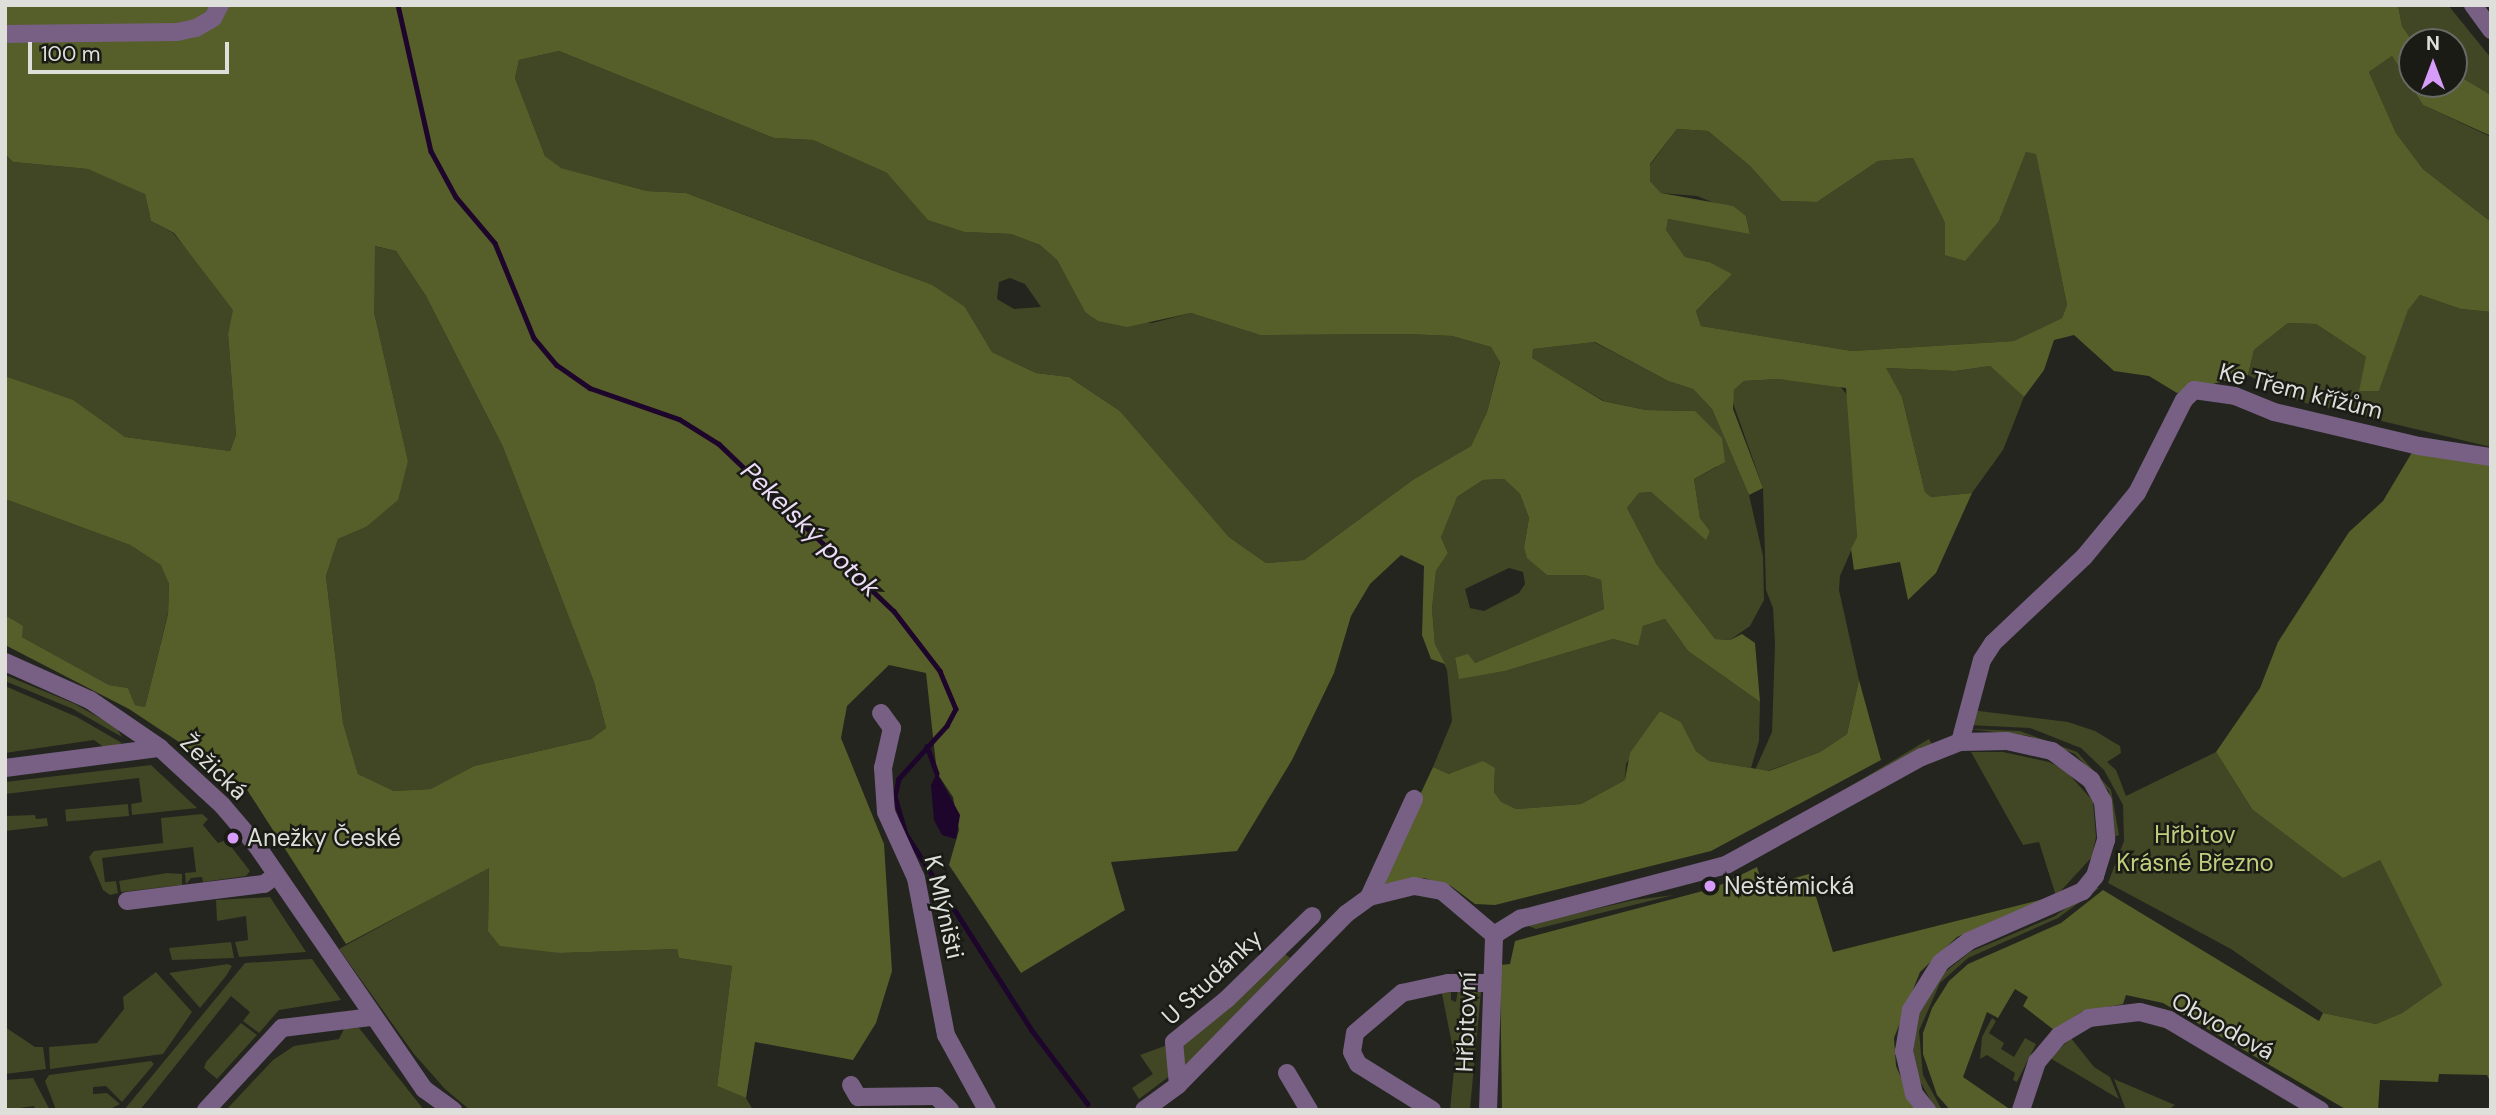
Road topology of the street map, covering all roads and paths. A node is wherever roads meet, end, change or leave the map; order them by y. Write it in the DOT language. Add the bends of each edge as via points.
graph roads {
  1 [pos="220,5"];
  2 [pos="2473,5"];
  3 [pos="2491,30"];
  4 [pos="5,34"];
  5 [pos="2491,457"];
  6 [pos="5,662"];
  7 [pos="881,713"];
  8 [pos="1960,742"];
  9 [pos="160,748"];
  10 [pos="5,768"];
  11 [pos="1414,799"];
  12 [pos="275,876"];
  13 [pos="1369,897"];
  14 [pos="127,901"];
  15 [pos="1312,916"];
  16 [pos="1494,935"];
  17 [pos="1492,984"];
  18 [pos="372,1017"];
  19 [pos="1287,1073"];
  20 [pos="850,1085"];
  21 [pos="1178,1085"];
  22 [pos="206,1110"];
  23 [pos="453,1110"];
  24 [pos="950,1110"];
  25 [pos="987,1110"];
  26 [pos="1144,1110"];
  27 [pos="1309,1110"];
  28 [pos="1432,1110"];
  29 [pos="1488,1110"];
  30 [pos="1927,1110"];
  31 [pos="2021,1110"];
  32 [pos="2320,1110"];
  1 -- 4 [label="street" via="213,18 177,32"];
  2 -- 3 [label="street"];
  5 -- 8 [label="street, Ke Třem křížům" via="2406,443 2274,412 2235,396 2194,390 2184,400 2137,493 2084,557 1993,643 1978,671"];
  6 -- 9 [label="street" via="90,699"];
  7 -- 25 [label="street, K Mlýništi" via="892,728 883,768 886,812 916,877 946,1035"];
  8 -- 16 [label="street" via="1922,757 1726,865 1520,919"];
  8 -- 30 [label="street" via="2007,741 2052,751 2091,780 2103,802 2106,840 2095,876 2083,891 1969,941 1941,962 1911,1010 1904,1051 1914,1094"];
  9 -- 10 [label="street, Žežická"];
  9 -- 12 [label="street, Žežická" via="222,805 257,846"];
  11 -- 13 [label="street"];
  12 -- 14 [label="street" via="264,884"];
  12 -- 18 [label="street, Žežická" via="330,949"];
  13 -- 16 [label="street" via="1414,886 1442,891"];
  13 -- 21 [label="street" via="1346,914"];
  15 -- 21 [label="street, U Studánky" via="1227,999 1174,1042"];
  16 -- 17 [label="street, Hřbitovní"];
  17 -- 28 [label="street" via="1448,983 1402,993 1354,1033 1352,1052 1358,1064"];
  17 -- 29 [label="street, Hřbitovní"];
  18 -- 22 [label="street" via="282,1028"];
  18 -- 23 [label="street, Žežická" via="424,1089"];
  19 -- 27 [label="street"];
  20 -- 24 [label="street" via="858,1097 936,1096"];
  21 -- 26 [label="street"];
  31 -- 32 [label="street, Obvodová" via="2037,1062 2059,1036 2089,1018 2140,1012 2169,1020"];
}
